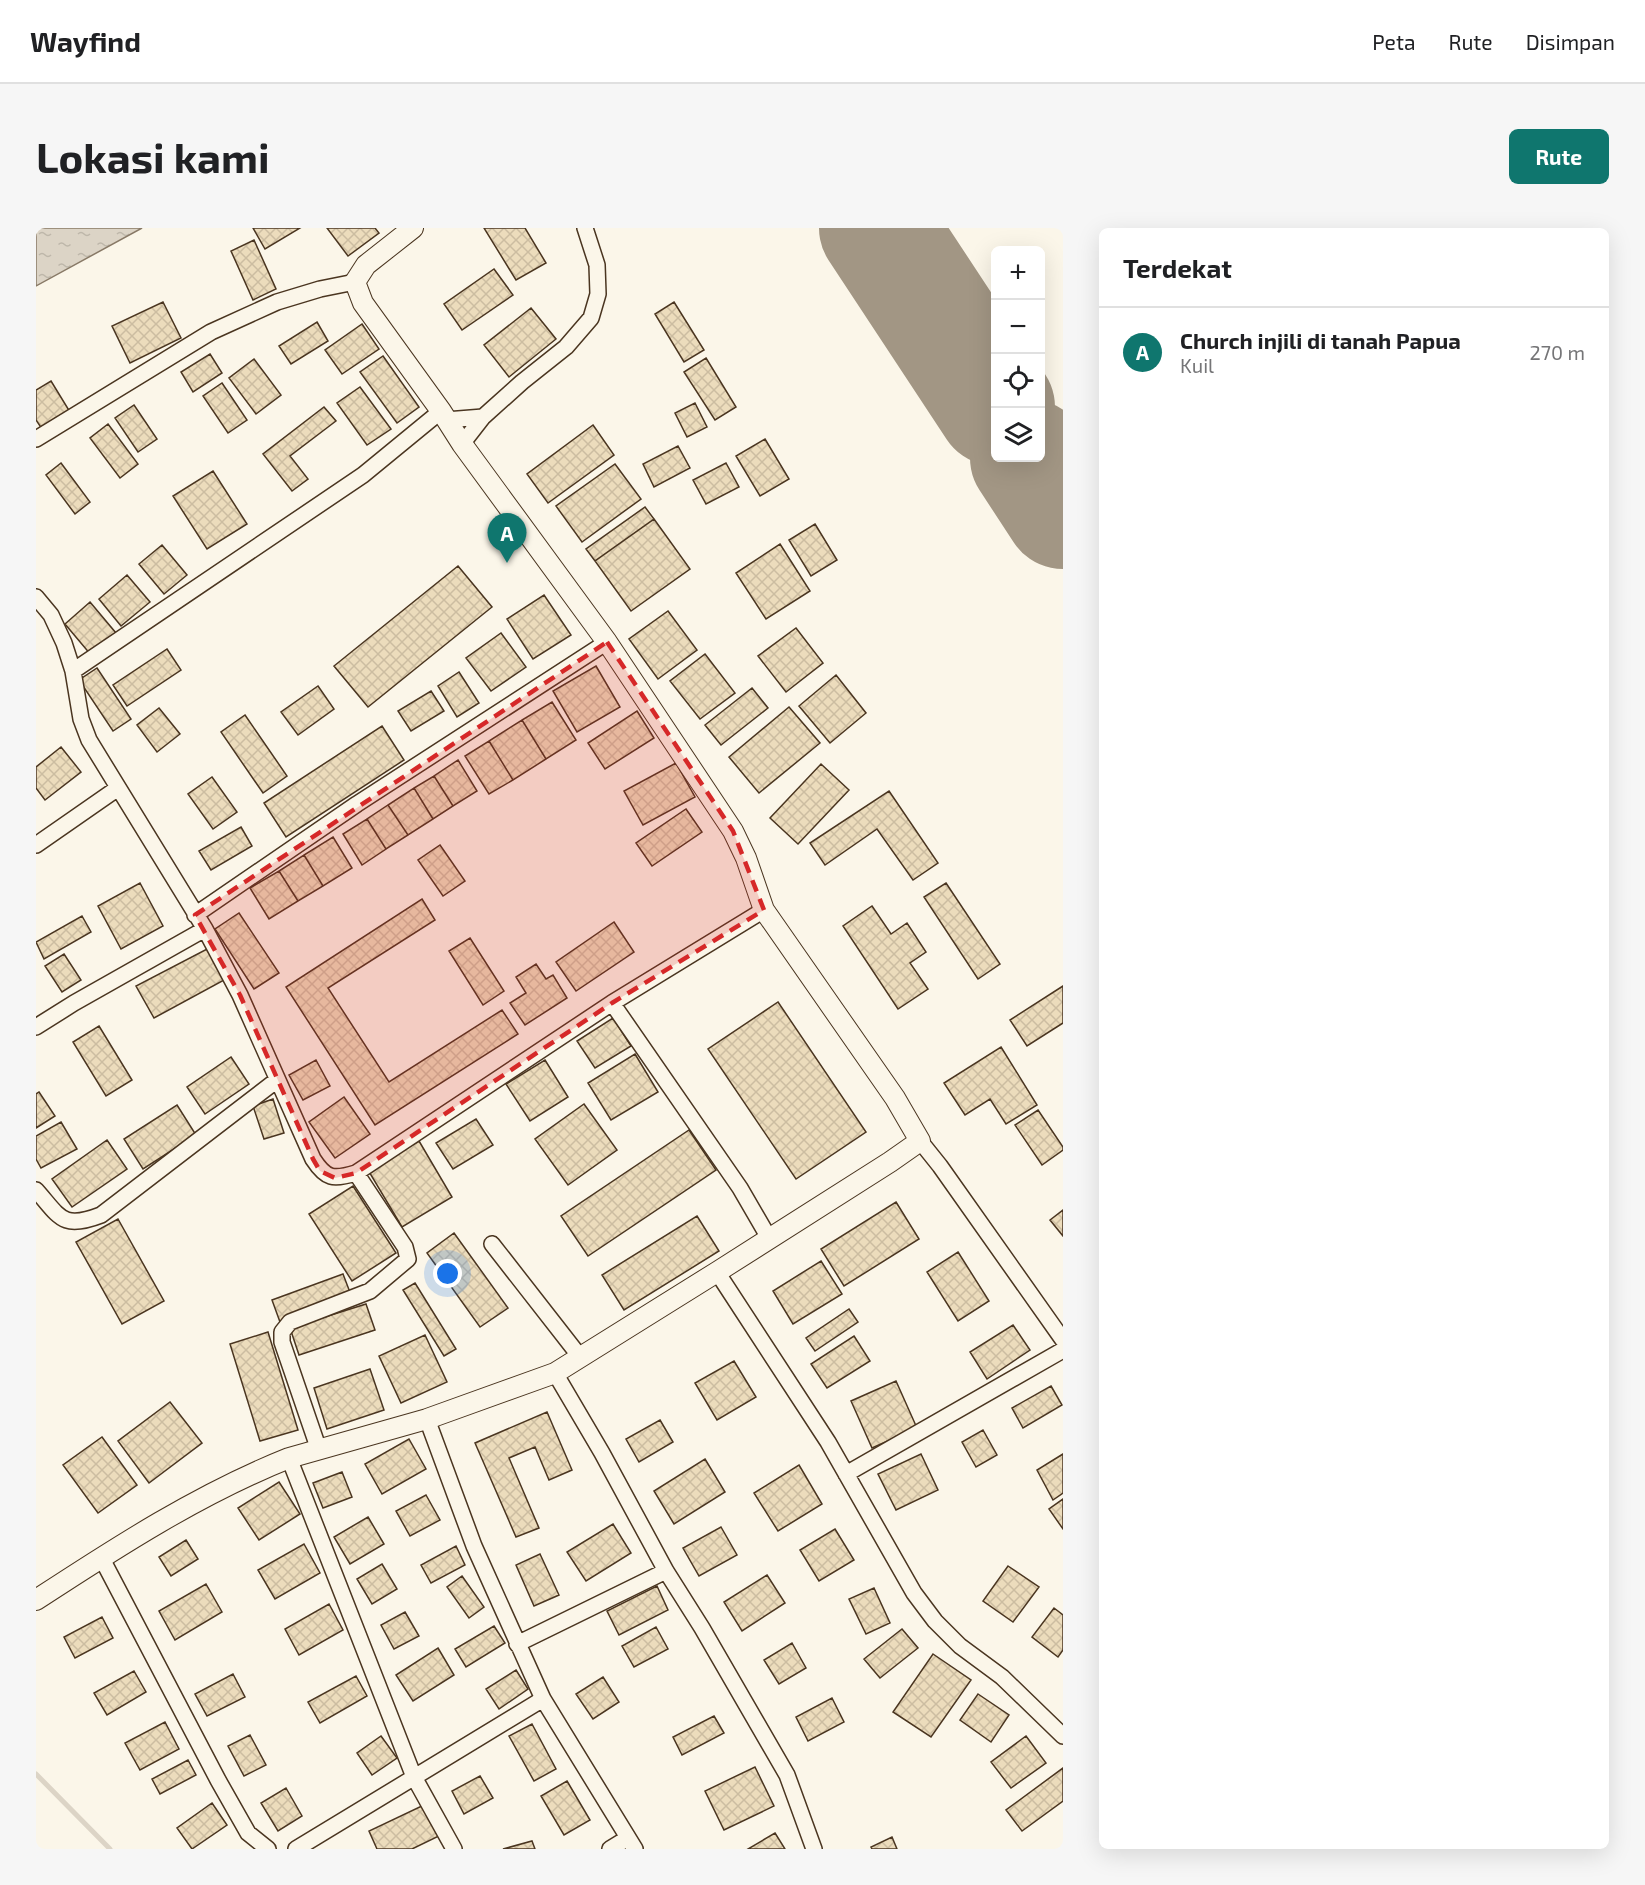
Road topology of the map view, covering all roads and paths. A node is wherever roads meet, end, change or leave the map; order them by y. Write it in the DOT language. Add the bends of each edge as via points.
graph roads {
  1 [pos="413,228"];
  2 [pos="585,228"];
  3 [pos="355,282"];
  4 [pos="444,416"];
  5 [pos="483,417"];
  6 [pos="36,439"];
  7 [pos="462,444"];
  8 [pos="36,597"];
  9 [pos="607,642"];
  10 [pos="73,671"];
  11 [pos="118,788"];
  12 [pos="36,845"];
  13 [pos="764,910"];
  14 [pos="195,915"];
  15 [pos="205,929"];
  16 [pos="612,1003"];
  17 [pos="36,1027"];
  18 [pos="277,1080"];
  19 [pos="920,1141"];
  20 [pos="356,1173"];
  21 [pos="36,1190"];
  22 [pos="770,1238"];
  23 [pos="492,1244"];
  24 [pos="717,1272"];
  25 [pos="1063,1340"];
  26 [pos="1063,1350"];
  27 [pos="581,1358"];
  28 [pos="555,1373"];
  29 [pos="427,1419"];
  30 [pos="319,1450"];
  31 [pos="289,1458"];
  32 [pos="846,1474"];
  33 [pos="101,1557"];
  34 [pos="666,1571"];
  35 [pos="36,1600"];
  36 [pos="517,1644"];
  37 [pos="543,1699"];
  38 [pos="1063,1736"];
  39 [pos="414,1778"];
  40 [pos="632,1844"];
  41 [pos="268,1849"];
  42 [pos="296,1849"];
  43 [pos="454,1849"];
  44 [pos="610,1849"];
  45 [pos="814,1849"];
  1 -- 3 [label="street" via="366,265"];
  2 -- 5 [label="street" via="597,265 598,294 591,318 566,347"];
  3 -- 4 [label="street" via="363,303"];
  3 -- 6 [label="street" via="277,303 211,332"];
  4 -- 5 [label="street"];
  4 -- 7 [label="street"];
  4 -- 10 [label="street"];
  5 -- 7 [label="street"];
  7 -- 9 [label="street"];
  8 -- 10 [label="street" via="51,615"];
  9 -- 13 [label="street" via="733,831"];
  9 -- 14 [label="street" via="357,804"];
  10 -- 11 [label="street" via="81,719 89,740"];
  11 -- 12 [label="street"];
  11 -- 14 [label="street"];
  13 -- 16 [label="street"];
  13 -- 19 [label="street" via="895,1098"];
  14 -- 15 [label="street"];
  15 -- 17 [label="street"];
  15 -- 18 [label="street" via="240,995"];
  16 -- 20 [label="street"];
  16 -- 22 [label="street" via="741,1188"];
  18 -- 20 [label="street" via="320,1171 335,1178"];
  18 -- 21 [label="street" via="101,1215 70,1223"];
  19 -- 22 [label="street"];
  19 -- 25 [label="street"];
  20 -- 30 [label="street" via="405,1247 408,1259 370,1291 290,1322 284,1328 282,1342"];
  22 -- 24 [label="street"];
  23 -- 27 [label="street"];
  24 -- 27 [label="street"];
  24 -- 32 [label="street"];
  26 -- 32 [label="street"];
  27 -- 28 [label="street"];
  28 -- 29 [label="street"];
  28 -- 34 [label="street"];
  29 -- 30 [label="street"];
  29 -- 36 [label="street" via="474,1546"];
  30 -- 31 [label="street"];
  31 -- 33 [label="street" via="195,1502"];
  31 -- 39 [label="street"];
  32 -- 38 [label="street" via="914,1593 935,1621 960,1646 1002,1677"];
  33 -- 35 [label="street"];
  33 -- 41 [label="street" via="248,1833"];
  34 -- 36 [label="street"];
  34 -- 45 [label="street" via="787,1775"];
  36 -- 37 [label="street"];
  37 -- 39 [label="street"];
  37 -- 40 [label="street"];
  39 -- 42 [label="street"];
  39 -- 43 [label="street"];
  40 -- 44 [label="street"];
}
